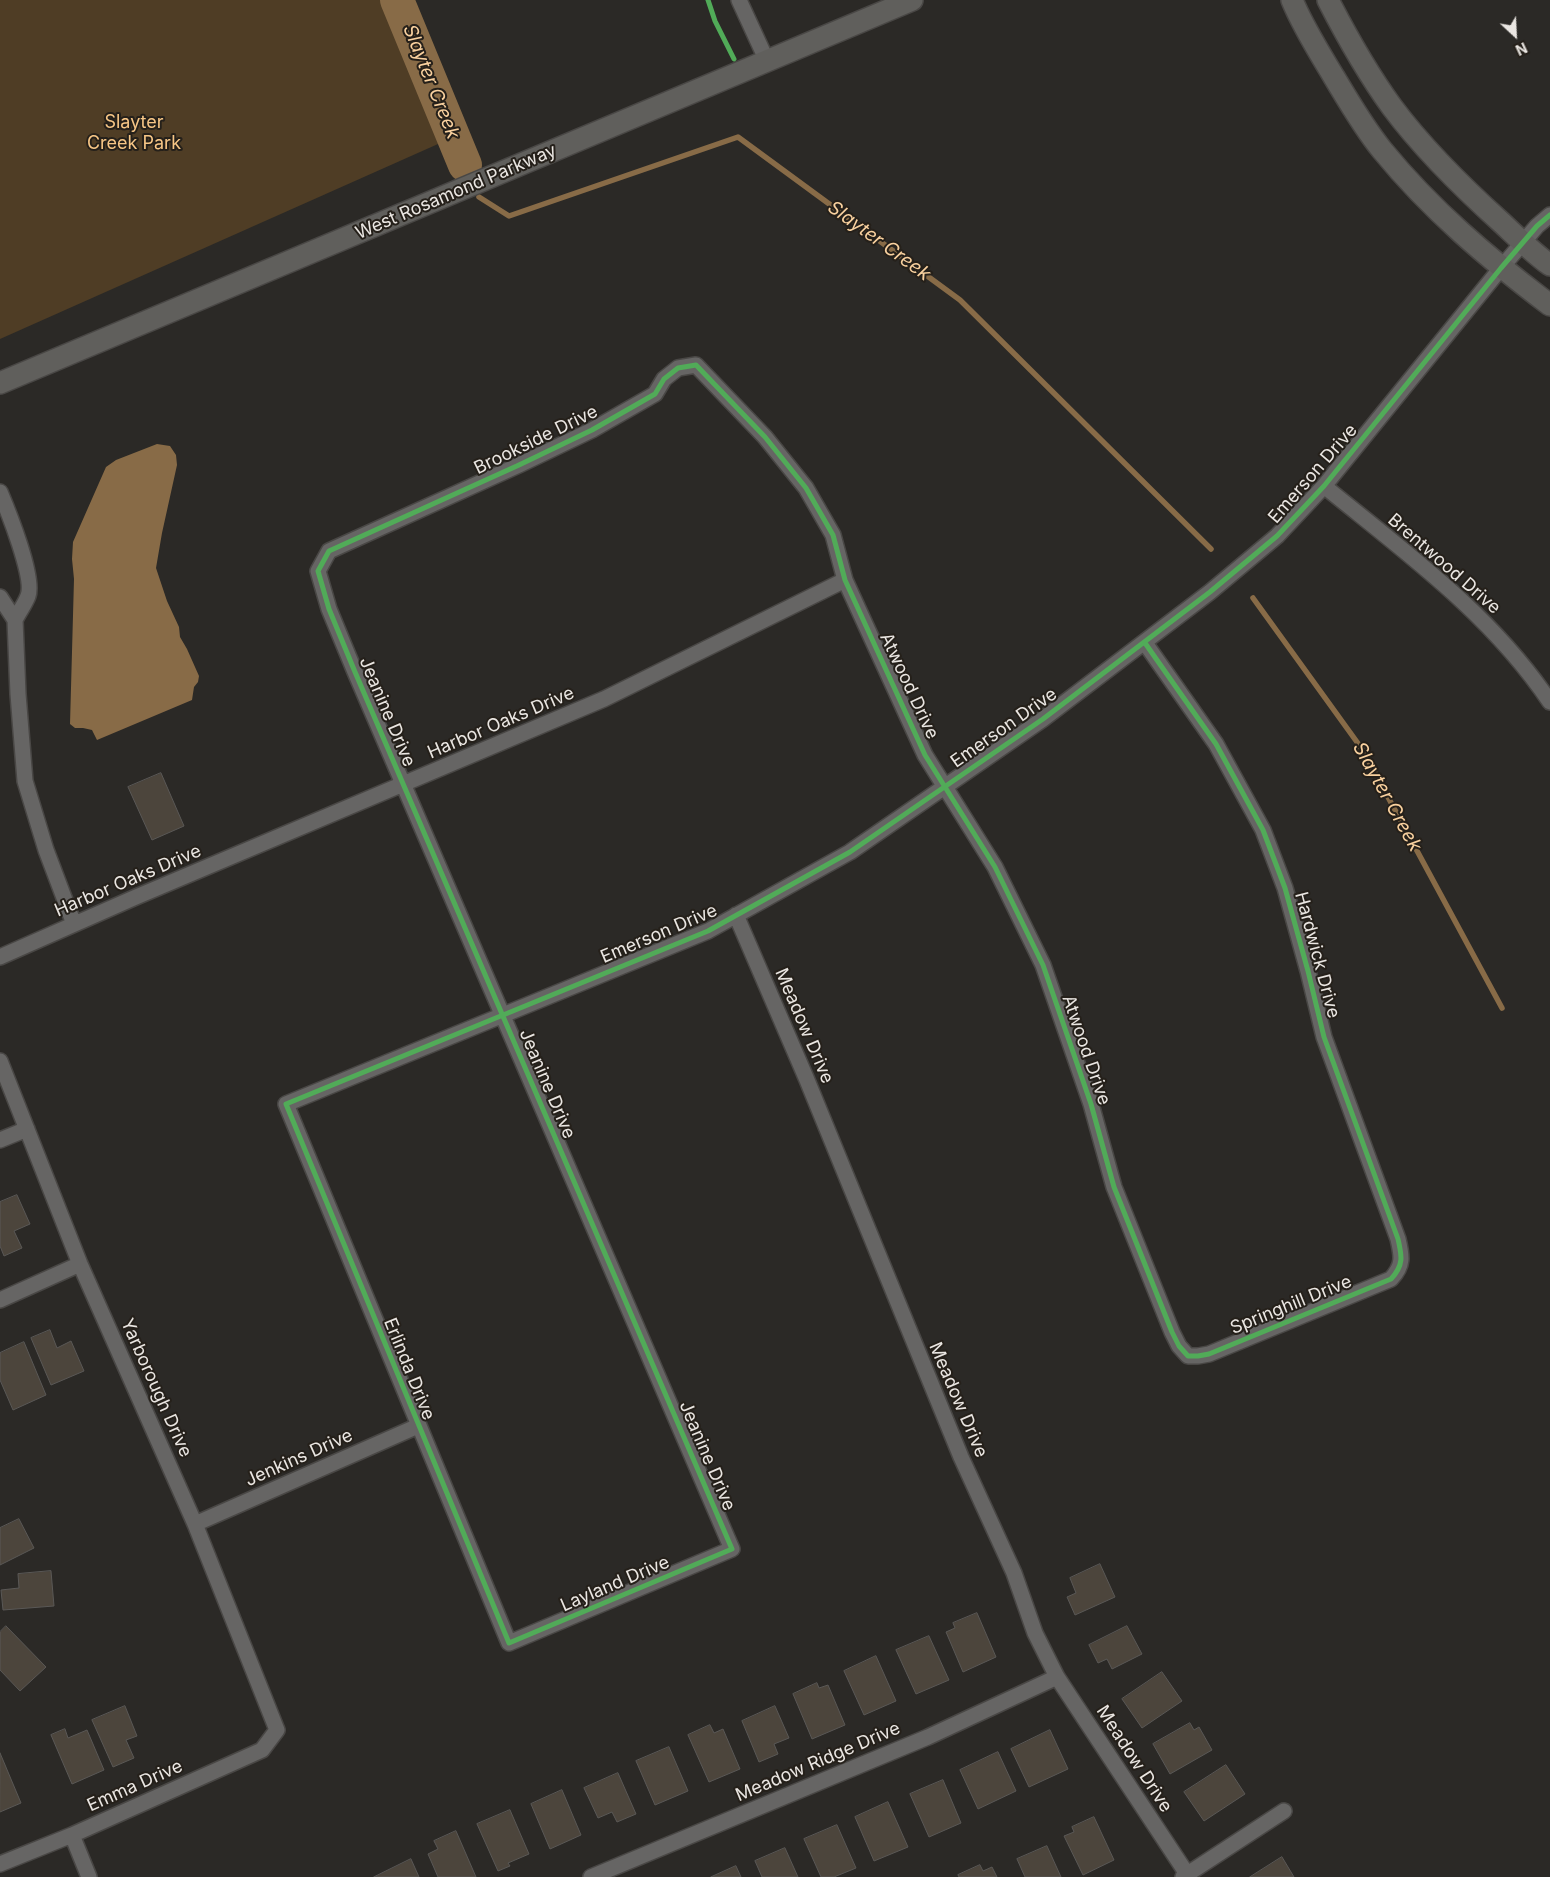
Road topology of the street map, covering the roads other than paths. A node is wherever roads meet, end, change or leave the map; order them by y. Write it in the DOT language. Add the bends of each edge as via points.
graph roads {
  1 [pos="740,0"];
  2 [pos="912,0"];
  3 [pos="1292,0"];
  4 [pos="1328,0"];
  5 [pos="767,61"];
  6 [pos="1550,215"];
  7 [pos="1523,242"];
  8 [pos="1550,265"];
  9 [pos="1501,268"];
  10 [pos="1550,305"];
  11 [pos="709,379"];
  12 [pos="0,383"];
  13 [pos="1324,486"];
  14 [pos="0,492"];
  15 [pos="361,536"];
  16 [pos="845,580"];
  17 [pos="0,597"];
  18 [pos="15,620"];
  19 [pos="1145,643"];
  20 [pos="1545,682"];
  21 [pos="1550,702"];
  22 [pos="403,785"];
  23 [pos="944,787"];
  24 [pos="736,915"];
  25 [pos="74,924"];
  26 [pos="0,957"];
  27 [pos="502,1014"];
  28 [pos="0,1061"];
  29 [pos="286,1104"];
  30 [pos="27,1129"];
  31 [pos="0,1140"];
  32 [pos="80,1264"];
  33 [pos="1400,1269"];
  34 [pos="0,1300"];
  35 [pos="1188,1356"];
  36 [pos="418,1426"];
  37 [pos="195,1524"];
  38 [pos="732,1549"];
  39 [pos="509,1643"];
  40 [pos="1057,1677"];
  41 [pos="277,1730"];
  42 [pos="1284,1811"];
  43 [pos="72,1835"];
  44 [pos="0,1864"];
  45 [pos="609,1874"];
  46 [pos="1187,1876"];
  47 [pos="89,1877"];
  48 [pos="591,1877"];
  1 -- 5 [label="street"];
  2 -- 5 [label="street, West Rosamond Parkway"];
  3 -- 9 [label="street" via="1324,61 1381,149 1441,214"];
  4 -- 7 [label="street" via="1369,72 1415,136 1467,192"];
  5 -- 12 [label="street, West Rosamond Parkway"];
  6 -- 7 [label="street, Emerson Drive"];
  7 -- 8 [label="street"];
  7 -- 9 [label="street, Emerson Drive"];
  9 -- 10 [label="street"];
  9 -- 13 [label="street, Emerson Drive"];
  11 -- 15 [label="street, Brookside Drive" via="696,365 678,368 664,379 655,394 592,430"];
  11 -- 16 [label="street, Atwood Drive" via="765,437 806,488 833,535"];
  13 -- 19 [label="street, Emerson Drive" via="1258,553"];
  13 -- 20 [label="street, Brentwood Drive" via="1451,590"];
  14 -- 18 [label="street" via="26,566 29,595"];
  15 -- 22 [label="street, Jeanine Drive" via="329,551 318,571 329,609"];
  16 -- 22 [label="street, Harbor Oaks Drive" via="604,699"];
  16 -- 23 [label="street, Atwood Drive" via="925,755"];
  17 -- 18 [label="street"];
  18 -- 25 [label="street" via="25,781 46,850"];
  19 -- 23 [label="street, Emerson Drive" via="1044,719"];
  19 -- 33 [label="street, Hardwick Drive" via="1216,744 1263,830 1285,888 1324,1037 1398,1239 1402,1254"];
  20 -- 21 [label="street, Brentwood Drive"];
  22 -- 25 [label="street, Harbor Oaks Drive"];
  22 -- 27 [label="street, Jeanine Drive"];
  23 -- 24 [label="street, Emerson Drive" via="850,852"];
  23 -- 35 [label="street, Atwood Drive" via="995,867 1043,965 1091,1104 1114,1187 1178,1346"];
  24 -- 27 [label="street, Emerson Drive" via="708,930"];
  24 -- 40 [label="street, Meadow Drive" via="961,1457 1014,1573 1035,1633"];
  25 -- 26 [label="street, Harbor Oaks Drive"];
  27 -- 29 [label="street, Emerson Drive"];
  27 -- 38 [label="street, Jeanine Drive"];
  28 -- 30 [label="street, Yarborough Drive"];
  29 -- 36 [label="street, Erlinda Drive"];
  30 -- 31 [label="street"];
  30 -- 32 [label="street, Yarborough Drive"];
  32 -- 34 [label="street"];
  32 -- 37 [label="street, Yarborough Drive"];
  33 -- 35 [label="street, Springhill Drive" via="1391,1279 1209,1354"];
  36 -- 37 [label="street, Jenkins Drive"];
  36 -- 39 [label="street, Erlinda Drive"];
  37 -- 41 [label="street, Yarborough Drive"];
  38 -- 39 [label="street, Layland Drive"];
  40 -- 45 [label="street, Meadow Ridge Drive" via="928,1737"];
  40 -- 46 [label="street, Meadow Drive"];
  41 -- 43 [label="street, Emma Drive" via="262,1750"];
  42 -- 46 [label="street"];
  43 -- 44 [label="street, Emma Drive"];
  43 -- 47 [label="street"];
  45 -- 48 [label="street, Meadow Ridge Drive"];
}
